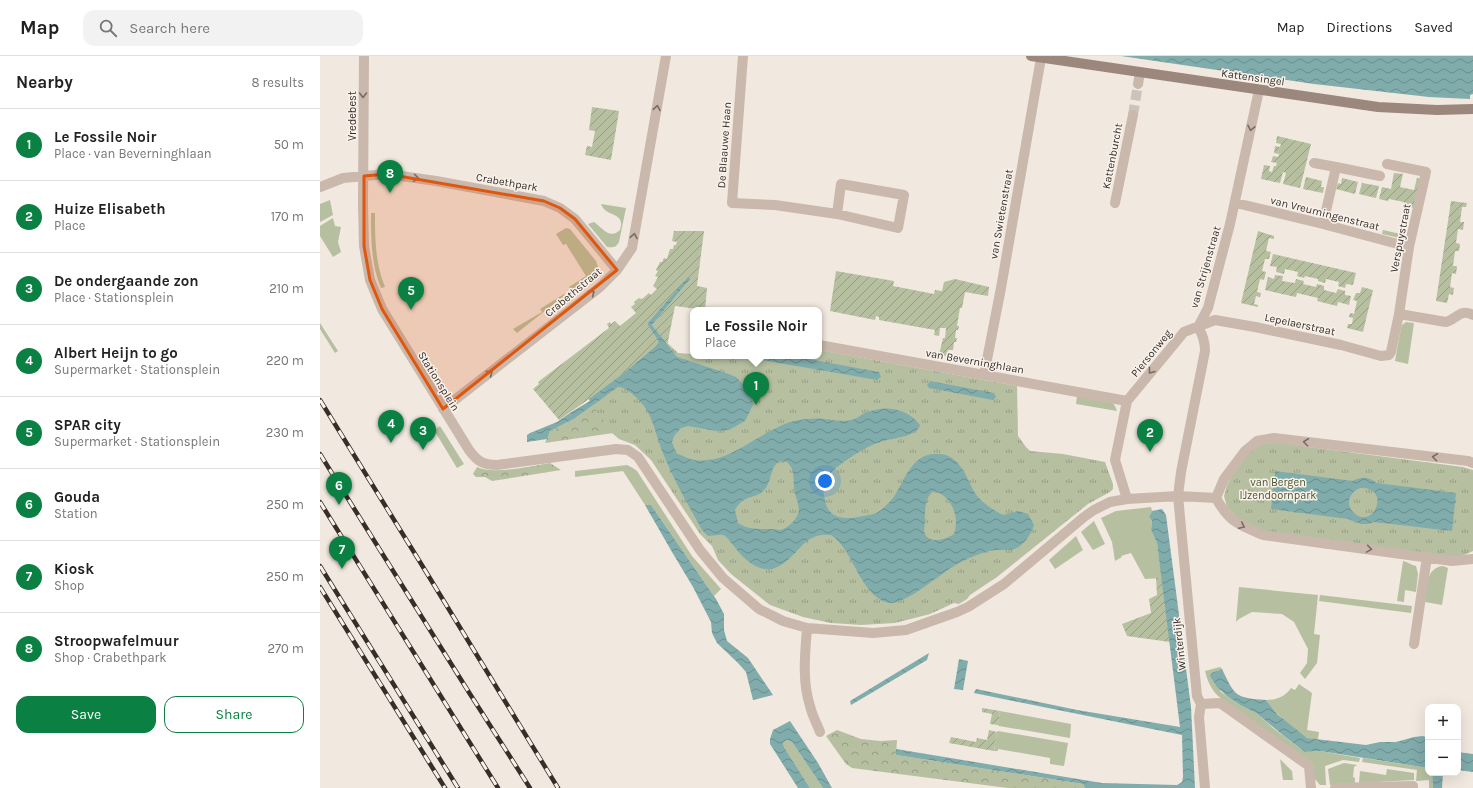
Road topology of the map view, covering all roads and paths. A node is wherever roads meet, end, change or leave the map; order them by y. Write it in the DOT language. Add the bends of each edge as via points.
graph roads {
  1 [pos="364,56"];
  2 [pos="666,56"];
  3 [pos="743,56"];
  4 [pos="1036,57"];
  5 [pos="1140,73"];
  6 [pos="1138,84"];
  7 [pos="1259,90"];
  8 [pos="1473,109"];
  9 [pos="1133,114"];
  10 [pos="1314,162"];
  11 [pos="1387,164"];
  12 [pos="1336,167"];
  13 [pos="364,176"];
  14 [pos="1380,176"];
  15 [pos="320,186"];
  16 [pos="1115,203"];
  17 [pos="1236,203"];
  18 [pos="837,214"];
  19 [pos="1323,224"];
  20 [pos="1409,247"];
  21 [pos="617,270"];
  22 [pos="1399,314"];
  23 [pos="1473,315"];
  24 [pos="1198,327"];
  25 [pos="822,347"];
  26 [pos="1393,348"];
  27 [pos="984,375"];
  28 [pos="1127,401"];
  29 [pos="443,409"];
  30 [pos="1473,463"];
  31 [pos="1178,496"];
  32 [pos="1216,498"];
  33 [pos="1127,499"];
  34 [pos="1427,557"];
  35 [pos="1473,559"];
  36 [pos="807,628"];
  37 [pos="1414,644"];
  38 [pos="1201,704"];
  39 [pos="820,732"];
  40 [pos="1205,788"];
  41 [pos="1311,788"];
  42 [pos="1335,788"];
  43 [pos="1413,788"];
  1 -- 13 [label="street, Vredebest, one-way"];
  21 -- 2 [label="street, Crabethstraat, one-way" via="632,248"];
  3 -- 18 [label="street, De Blaauwe Haan" via="732,203 775,205"];
  4 -- 5 [label="main road, Kattensingel"];
  4 -- 27 [label="street, van Swietenstraat" via="1001,288"];
  5 -- 6 [label="street"];
  5 -- 7 [label="main road, Kattensingel"];
  7 -- 8 [label="main road, Kattensingel" via="1378,107"];
  7 -- 17 [label="street, van Strijenstraat, one-way"];
  9 -- 16 [label="street, Kattenburcht"];
  10 -- 12 [label="street"];
  11 -- 20 [label="street, Verspuystraat" via="1426,172"];
  12 -- 14 [label="street"];
  12 -- 19 [label="street"];
  13 -- 15 [label="street" via="343,178"];
  13 -- 21 [label="street, Crabethpark, one-way" via="387,174 544,201 575,219"];
  13 -- 29 [label="street, Stationsplein" via="364,246 370,280 382,309"];
  17 -- 19 [label="street, van Vreumingenstraat"];
  17 -- 24 [label="street, van Strijenstraat" via="1208,308"];
  18 -- 18 [label="street, De Blaauwe Haan" via="898,228 904,195 841,184"];
  19 -- 20 [label="street, van Vreumingenstraat"];
  20 -- 22 [label="street, Verspuystraat"];
  29 -- 21 [label="street, Crabethstraat, one-way" via="600,288"];
  22 -- 23 [label="street" via="1446,322 1462,313"];
  22 -- 26 [label="street, Verspuystraat"];
  24 -- 26 [label="street, Lepelaerstraat" via="1215,320 1341,345 1382,356 1389,355"];
  24 -- 28 [label="street, Piersonweg, one-way" via="1184,332 1175,340"];
  24 -- 31 [label="street" via="1205,342 1205,351"];
  25 -- 27 [label="street, van Beverninghlaan"];
  27 -- 28 [label="street, van Beverninghlaan"];
  28 -- 33 [label="street" via="1115,460"];
  29 -- 36 [label="street, Stationsplein" via="474,458 481,463 497,465 616,449 628,450 638,456 700,550 723,578 759,609 783,621"];
  30 -- 32 [label="street, one-way" via="1274,438 1257,441 1245,451 1224,479"];
  31 -- 32 [label="street"];
  31 -- 33 [label="street"];
  31 -- 38 [label="street, Winterdijk" via="1196,696"];
  32 -- 34 [label="street, one-way" via="1223,511 1236,524 1263,535"];
  33 -- 36 [label="street" via="1110,502 1094,510 1004,584 957,612 906,630 873,633"];
  34 -- 35 [label="street" via="1452,561"];
  34 -- 37 [label="street"];
  36 -- 39 [label="street" via="804,669 806,686 809,705"];
  38 -- 40 [label="street, Winterdijk" via="1199,717"];
  38 -- 41 [label="street" via="1220,703 1309,766"];
  42 -- 43 [label="street"];
}
